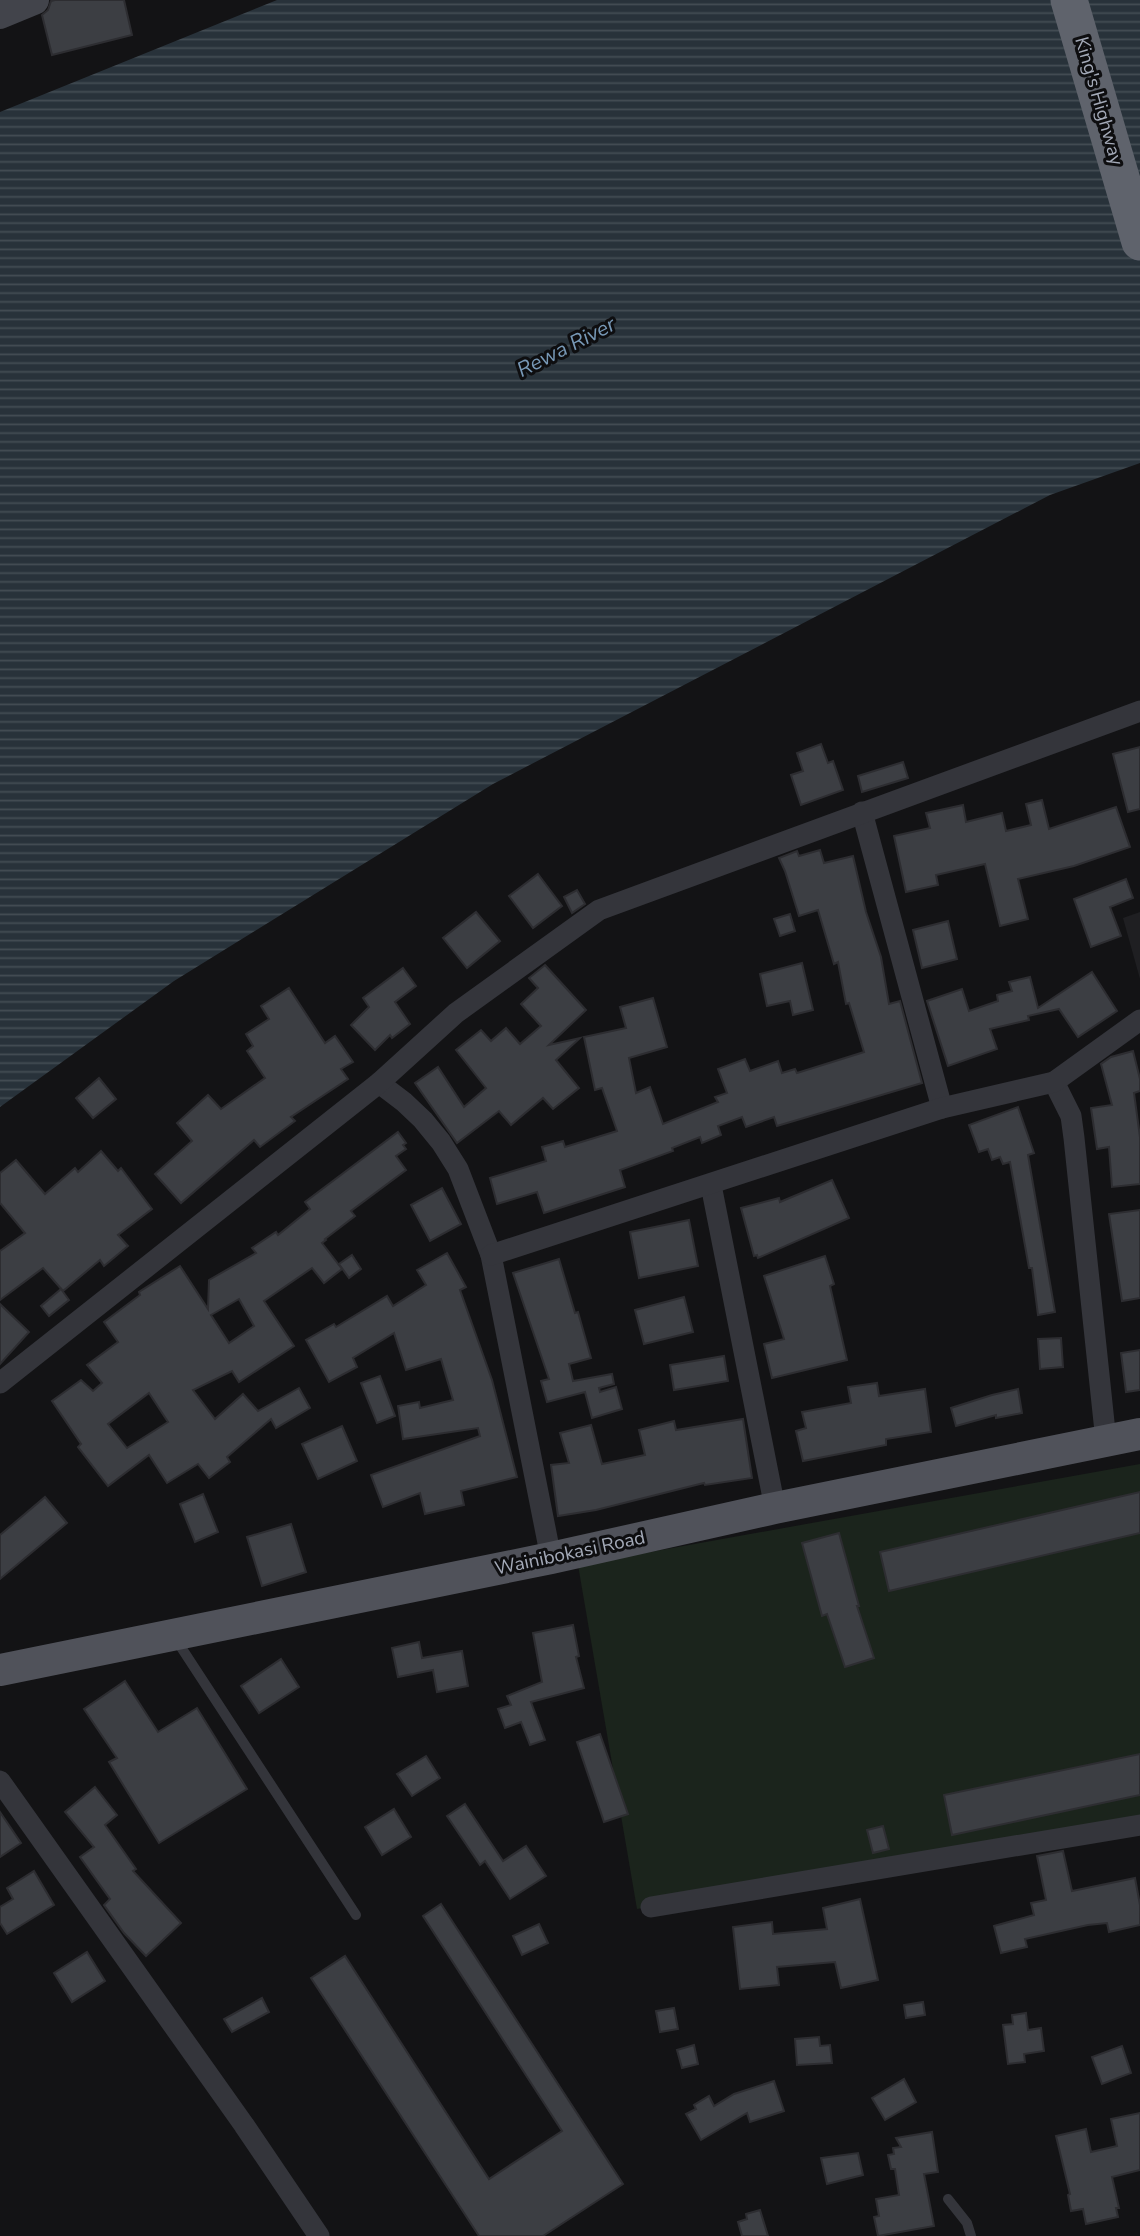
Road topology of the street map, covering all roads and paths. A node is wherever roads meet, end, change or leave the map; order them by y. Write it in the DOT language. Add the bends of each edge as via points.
graph roads {
  1 [pos="34,0"];
  2 [pos="1069,0"];
  3 [pos="1089,0"];
  4 [pos="0,14"];
  5 [pos="1140,173"];
  6 [pos="1140,242"];
  7 [pos="1140,711"];
  8 [pos="862,812"];
  9 [pos="1140,1020"];
  10 [pos="1054,1082"];
  11 [pos="379,1083"];
  12 [pos="942,1108"];
  13 [pos="711,1185"];
  14 [pos="491,1255"];
  15 [pos="0,1383"];
  16 [pos="1140,1434"];
  17 [pos="1106,1441"];
  18 [pos="775,1508"];
  19 [pos="551,1558"];
  20 [pos="173,1635"];
  21 [pos="0,1670"];
  22 [pos="0,1781"];
  23 [pos="1140,1825"];
  24 [pos="651,1907"];
  25 [pos="356,1915"];
  26 [pos="948,2199"];
  27 [pos="319,2236"];
  28 [pos="971,2236"];
  1 -- 4 [label="street"];
  2 -- 6 [label="highway, King's Highway"];
  3 -- 5 [label="highway, King's Highway"];
  7 -- 8 [label="street"];
  8 -- 11 [label="street" via="599,910 456,1013"];
  8 -- 12 [label="street"];
  9 -- 10 [label="street"];
  10 -- 12 [label="street"];
  10 -- 17 [label="street" via="1071,1116"];
  11 -- 14 [label="street" via="423,1120 441,1142 458,1169"];
  11 -- 15 [label="street"];
  12 -- 13 [label="street"];
  13 -- 14 [label="street"];
  13 -- 18 [label="street"];
  14 -- 19 [label="street"];
  16 -- 17 [label="main road, Wainibokasi Road"];
  17 -- 18 [label="main road, Wainibokasi Road"];
  18 -- 19 [label="main road, Wainibokasi Road"];
  19 -- 20 [label="main road, Wainibokasi Road"];
  20 -- 21 [label="main road, Wainibokasi Road"];
  20 -- 25 [label="lane"];
  22 -- 27 [label="street"];
  23 -- 24 [label="street"];
  26 -- 28 [label="lane"];
}
